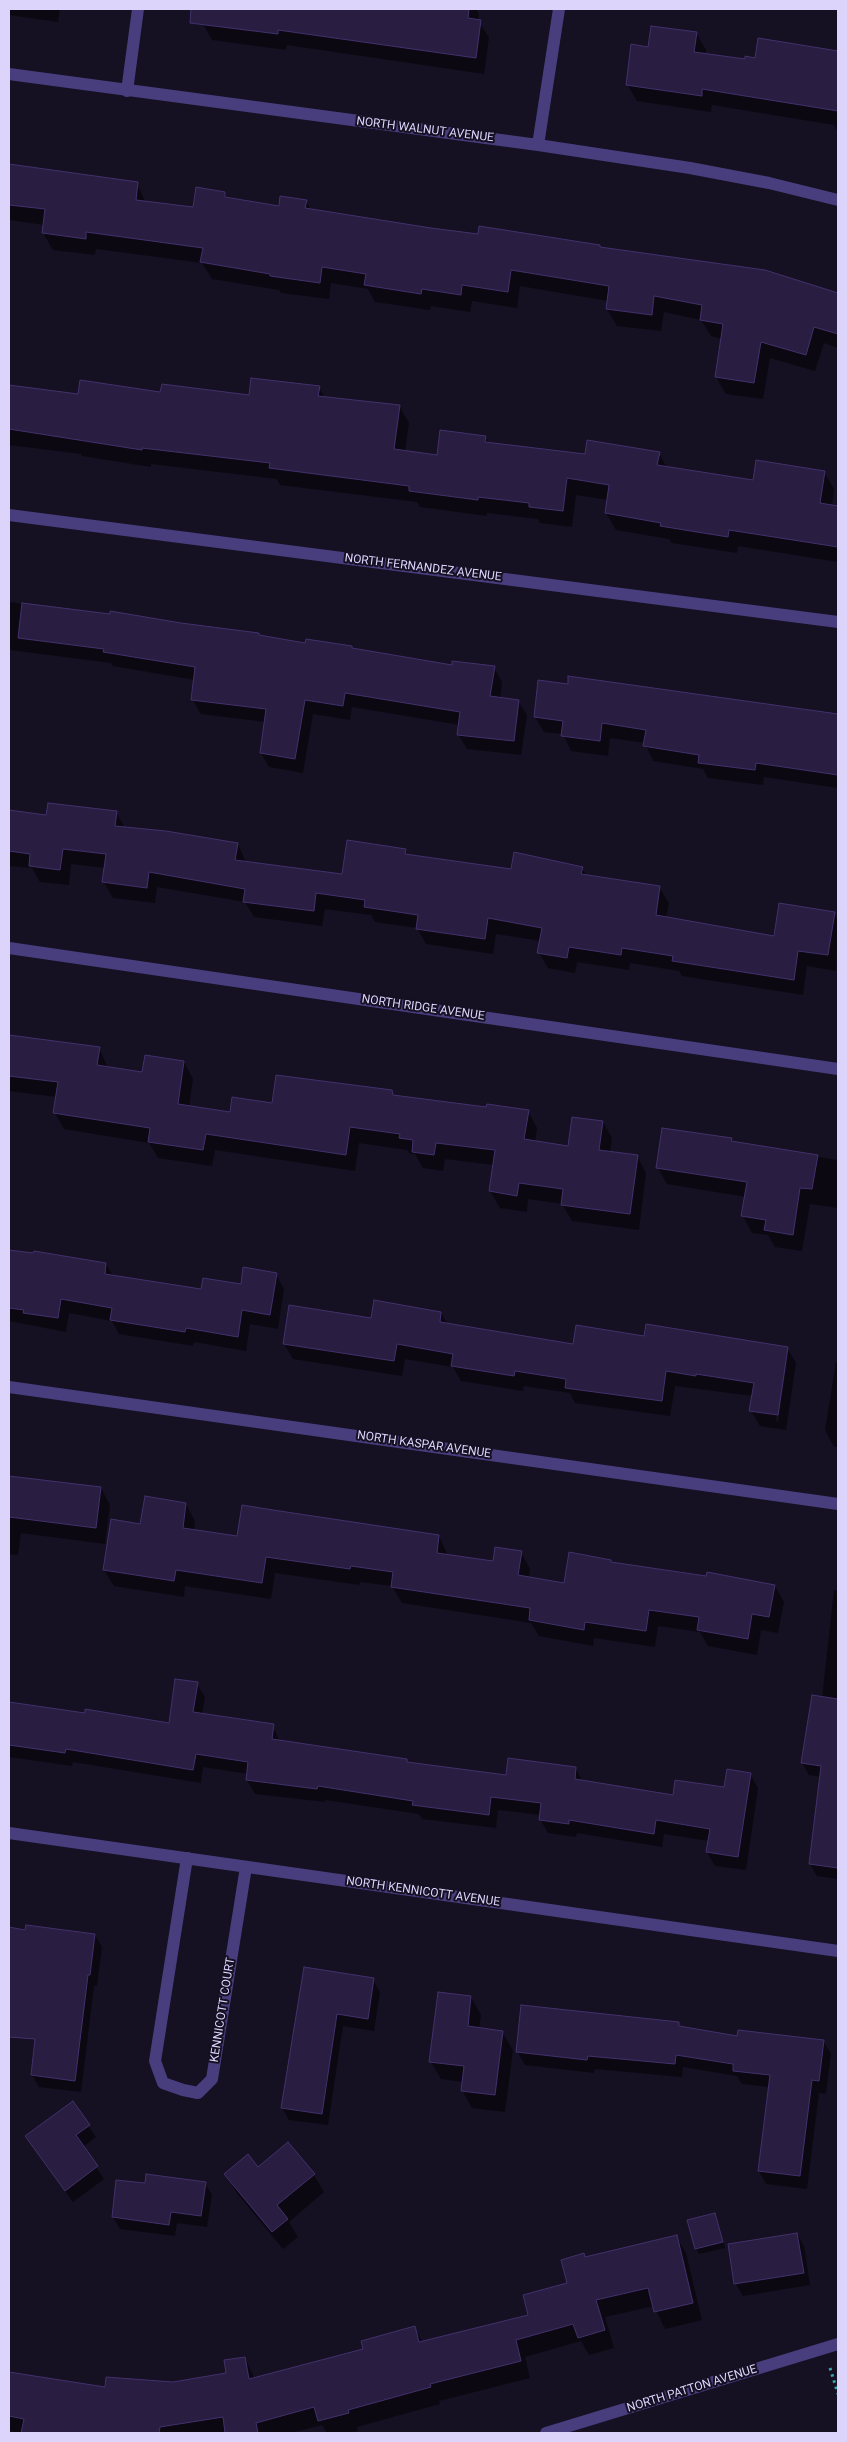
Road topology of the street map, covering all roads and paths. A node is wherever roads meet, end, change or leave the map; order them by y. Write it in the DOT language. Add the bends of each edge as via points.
graph roads {
  1 [pos="138,9"];
  2 [pos="559,9"];
  3 [pos="9,74"];
  4 [pos="127,91"];
  5 [pos="538,145"];
  6 [pos="838,200"];
  7 [pos="9,515"];
  8 [pos="838,622"];
  9 [pos="9,948"];
  10 [pos="838,1069"];
  11 [pos="9,1387"];
  12 [pos="838,1504"];
  13 [pos="9,1833"];
  14 [pos="187,1858"];
  15 [pos="246,1866"];
  16 [pos="838,1951"];
  17 [pos="838,2344"];
  18 [pos="833,2381"];
  19 [pos="838,2394"];
  20 [pos="546,2433"];
  1 -- 4 [label="street"];
  2 -- 5 [label="street"];
  3 -- 4 [label="street, NORTH WALNUT AVENUE"];
  4 -- 5 [label="street, NORTH WALNUT AVENUE"];
  5 -- 6 [label="street, NORTH WALNUT AVENUE" via="690,168"];
  7 -- 8 [label="street, NORTH FERNANDEZ AVENUE"];
  9 -- 10 [label="street, NORTH RIDGE AVENUE"];
  11 -- 12 [label="street, NORTH KASPAR AVENUE"];
  13 -- 14 [label="street, NORTH KENNICOTT AVENUE"];
  14 -- 15 [label="street, NORTH KENNICOTT AVENUE"];
  14 -- 15 [label="street, KENNICOTT COURT" via="155,2061 163,2083 198,2093 212,2078"];
  15 -- 16 [label="street, NORTH KENNICOTT AVENUE"];
  17 -- 20 [label="street, NORTH PATTON AVENUE"];
  18 -- 19 [label="path"];
}
